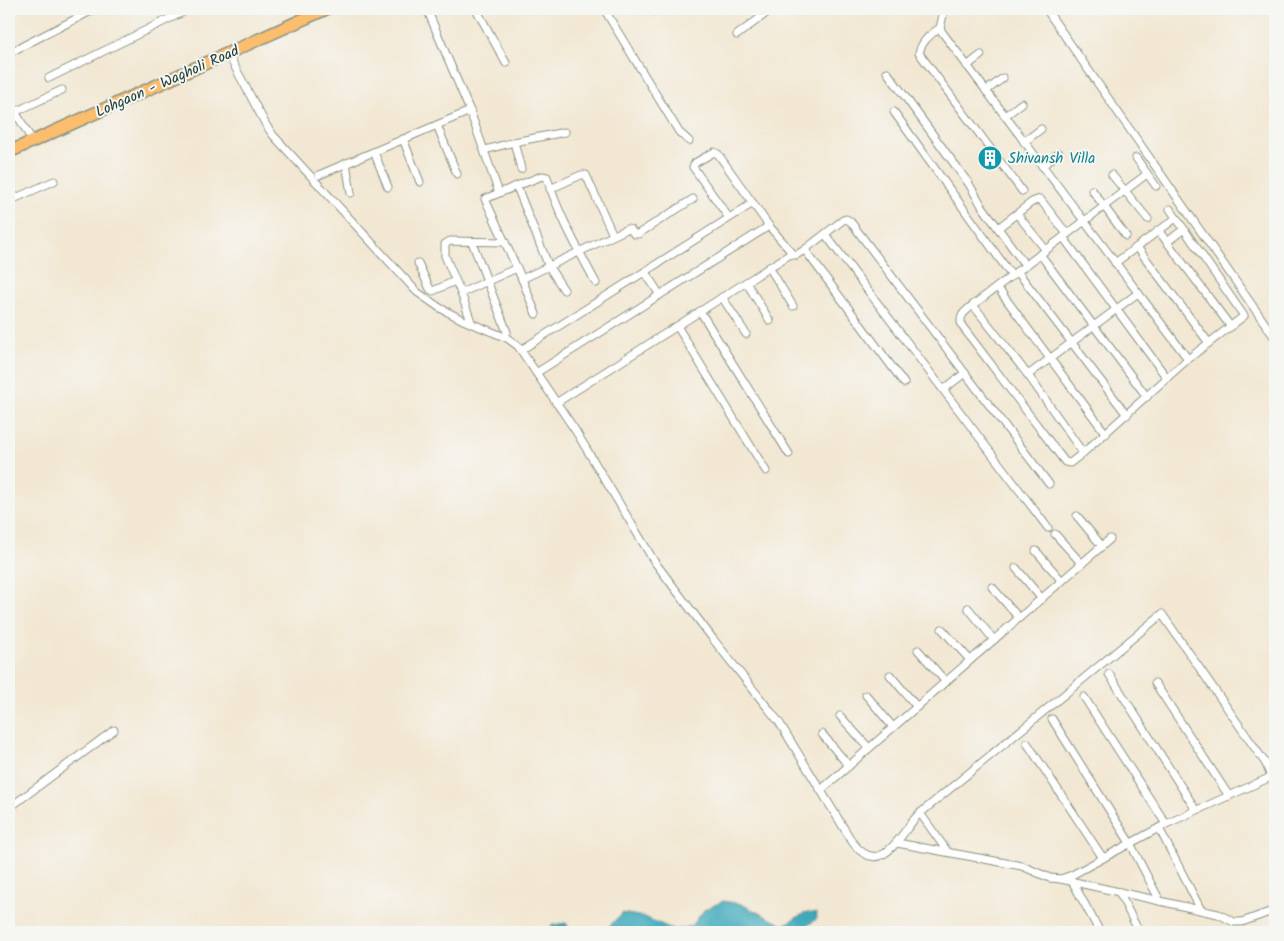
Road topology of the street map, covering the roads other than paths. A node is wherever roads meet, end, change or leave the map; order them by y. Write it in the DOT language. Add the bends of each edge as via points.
graph roads {
  1 [pos="95,9"];
  2 [pos="189,9"];
  3 [pos="326,9"];
  4 [pos="427,9"];
  5 [pos="476,9"];
  6 [pos="604,9"];
  7 [pos="772,9"];
  8 [pos="941,9"];
  9 [pos="1046,9"];
  10 [pos="940,28"];
  11 [pos="737,35"];
  12 [pos="9,53"];
  13 [pos="228,54"];
  14 [pos="981,55"];
  15 [pos="506,63"];
  16 [pos="967,66"];
  17 [pos="887,72"];
  18 [pos="49,78"];
  19 [pos="1003,78"];
  20 [pos="62,90"];
  21 [pos="986,91"];
  22 [pos="9,101"];
  23 [pos="1022,103"];
  24 [pos="470,111"];
  25 [pos="15,112"];
  26 [pos="894,112"];
  27 [pos="1005,116"];
  28 [pos="437,125"];
  29 [pos="1041,128"];
  30 [pos="565,132"];
  31 [pos="403,140"];
  32 [pos="689,141"];
  33 [pos="32,142"];
  34 [pos="514,142"];
  35 [pos="1024,142"];
  36 [pos="485,150"];
  37 [pos="9,152"];
  38 [pos="374,152"];
  39 [pos="1059,152"];
  40 [pos="1136,158"];
  41 [pos="346,163"];
  42 [pos="1042,166"];
  43 [pos="520,169"];
  44 [pos="457,174"];
  45 [pos="1147,174"];
  46 [pos="319,175"];
  47 [pos="1112,175"];
  48 [pos="54,181"];
  49 [pos="420,182"];
  50 [pos="517,186"];
  51 [pos="1156,186"];
  52 [pos="388,187"];
  53 [pos="550,189"];
  54 [pos="1092,190"];
  55 [pos="1022,191"];
  56 [pos="1124,191"];
  57 [pos="351,193"];
  58 [pos="498,193"];
  59 [pos="693,199"];
  60 [pos="9,201"];
  61 [pos="753,203"];
  62 [pos="1104,206"];
  63 [pos="1170,209"];
  64 [pos="1017,214"];
  65 [pos="729,218"];
  66 [pos="1176,218"];
  67 [pos="1148,219"];
  68 [pos="1084,222"];
  69 [pos="769,226"];
  70 [pos="998,228"];
  71 [pos="1184,229"];
  72 [pos="1158,230"];
  73 [pos="825,234"];
  74 [pos="613,235"];
  75 [pos="1065,236"];
  76 [pos="1126,236"];
  77 [pos="472,242"];
  78 [pos="505,242"];
  79 [pos="1167,242"];
  80 [pos="1137,247"];
  81 [pos="804,250"];
  82 [pos="580,252"];
  83 [pos="1043,252"];
  84 [pos="792,253"];
  85 [pos="418,263"];
  86 [pos="1115,263"];
  87 [pos="1025,265"];
  88 [pos="549,267"];
  89 [pos="769,267"];
  90 [pos="517,268"];
  91 [pos="645,272"];
  92 [pos="1015,273"];
  93 [pos="522,279"];
  94 [pos="454,281"];
  95 [pos="487,281"];
  96 [pos="746,282"];
  97 [pos="596,283"];
  98 [pos="997,287"];
  99 [pos="564,290"];
  100 [pos="461,292"];
  101 [pos="1138,293"];
  102 [pos="660,295"];
  103 [pos="722,297"];
  104 [pos="974,305"];
  105 [pos="793,306"];
  106 [pos="1116,310"];
  107 [pos="700,311"];
  108 [pos="536,314"];
  109 [pos="770,321"];
  110 [pos="472,324"];
  111 [pos="677,326"];
  112 [pos="1094,326"];
  113 [pos="1231,327"];
  114 [pos="507,332"];
  115 [pos="746,334"];
  116 [pos="1275,338"];
  117 [pos="1072,343"];
  118 [pos="1210,343"];
  119 [pos="521,350"];
  120 [pos="1050,359"];
  121 [pos="1188,359"];
  122 [pos="536,373"];
  123 [pos="965,374"];
  124 [pos="1028,375"];
  125 [pos="1167,378"];
  126 [pos="904,383"];
  127 [pos="944,389"];
  128 [pos="1146,397"];
  129 [pos="556,403"];
  130 [pos="1127,415"];
  131 [pos="1106,434"];
  132 [pos="1083,453"];
  133 [pos="789,454"];
  134 [pos="766,471"];
  135 [pos="1049,484"];
  136 [pos="1076,516"];
  137 [pos="1048,528"];
  138 [pos="1055,534"];
  139 [pos="1110,539"];
  140 [pos="1102,546"];
  141 [pos="1036,551"];
  142 [pos="1082,564"];
  143 [pos="1016,568"];
  144 [pos="1062,581"];
  145 [pos="992,587"];
  146 [pos="1042,599"];
  147 [pos="968,608"];
  148 [pos="1019,618"];
  149 [pos="942,629"];
  150 [pos="994,640"];
  151 [pos="918,650"];
  152 [pos="970,660"];
  153 [pos="1109,674"];
  154 [pos="890,675"];
  155 [pos="946,682"];
  156 [pos="1155,683"];
  157 [pos="866,695"];
  158 [pos="1084,697"];
  159 [pos="917,706"];
  160 [pos="840,716"];
  161 [pos="1052,719"];
  162 [pos="894,727"];
  163 [pos="114,730"];
  164 [pos="822,734"];
  165 [pos="1027,744"];
  166 [pos="869,748"];
  167 [pos="849,766"];
  168 [pos="1273,775"];
  169 [pos="1275,786"];
  170 [pos="821,790"];
  171 [pos="1229,796"];
  172 [pos="9,808"];
  173 [pos="1196,810"];
  174 [pos="920,813"];
  175 [pos="1166,824"];
  176 [pos="1159,828"];
  177 [pos="897,843"];
  178 [pos="1130,843"];
  179 [pos="947,851"];
  180 [pos="1103,858"];
  181 [pos="1061,879"];
  182 [pos="1072,881"];
  183 [pos="1118,892"];
  184 [pos="1160,901"];
  185 [pos="1201,910"];
  186 [pos="1275,910"];
  187 [pos="1100,932"];
  188 [pos="1139,932"];
  1 -- 12 [label="street"];
  2 -- 18 [label="street"];
  3 -- 13 [label="main road, Lohgaon - Wagholi Road"];
  4 -- 24 [label="street"];
  5 -- 15 [label="street"];
  6 -- 32 [label="street" via="679,132"];
  7 -- 11 [label="street"];
  8 -- 10 [label="street"];
  9 -- 116 [label="street"];
  10 -- 16 [label="street"];
  10 -- 55 [label="street" via="930,34 919,53"];
  13 -- 33 [label="main road, Lohgaon - Wagholi Road"];
  13 -- 110 [label="street" via="270,130 312,177 409,284 440,308"];
  14 -- 16 [label="street"];
  16 -- 21 [label="street"];
  17 -- 70 [label="street"];
  19 -- 21 [label="street"];
  20 -- 25 [label="street"];
  21 -- 27 [label="street"];
  22 -- 25 [label="street"];
  23 -- 27 [label="street"];
  24 -- 28 [label="street"];
  24 -- 36 [label="street"];
  25 -- 33 [label="street"];
  26 -- 92 [label="street"];
  27 -- 35 [label="street"];
  28 -- 31 [label="street"];
  28 -- 44 [label="street"];
  29 -- 35 [label="street"];
  30 -- 34 [label="street"];
  31 -- 38 [label="street"];
  31 -- 49 [label="street"];
  33 -- 37 [label="main road, Lohgaon - Wagholi Road"];
  34 -- 36 [label="street"];
  34 -- 43 [label="street"];
  35 -- 42 [label="street"];
  36 -- 58 [label="street"];
  38 -- 41 [label="street"];
  38 -- 52 [label="street"];
  39 -- 42 [label="street"];
  40 -- 45 [label="street"];
  41 -- 46 [label="street"];
  41 -- 57 [label="street"];
  42 -- 68 [label="street"];
  45 -- 51 [label="street"];
  45 -- 56 [label="street"];
  47 -- 56 [label="street"];
  48 -- 60 [label="street"];
  50 -- 53 [label="street" via="545,176"];
  50 -- 58 [label="street"];
  50 -- 88 [label="street"];
  53 -- 74 [label="street" via="581,175 586,176"];
  53 -- 82 [label="street"];
  54 -- 62 [label="street"];
  56 -- 62 [label="street"];
  56 -- 67 [label="street"];
  58 -- 78 [label="street" via="485,199"];
  59 -- 74 [label="street" via="638,234 629,229"];
  61 -- 65 [label="street"];
  61 -- 65 [label="street" via="716,152 695,163 693,167"];
  61 -- 69 [label="street"];
  62 -- 68 [label="street"];
  62 -- 76 [label="street"];
  63 -- 66 [label="street"];
  64 -- 70 [label="street"];
  64 -- 75 [label="street" via="1040,199"];
  64 -- 83 [label="street"];
  65 -- 91 [label="street"];
  66 -- 71 [label="street"];
  66 -- 72 [label="street"];
  68 -- 75 [label="street"];
  68 -- 86 [label="street"];
  69 -- 84 [label="street"];
  69 -- 102 [label="street"];
  70 -- 87 [label="street"];
  71 -- 79 [label="street"];
  71 -- 113 [label="street" via="1244,314"];
  72 -- 79 [label="street"];
  72 -- 80 [label="street"];
  73 -- 81 [label="street"];
  73 -- 123 [label="street" via="843,220 850,221"];
  73 -- 127 [label="street"];
  74 -- 82 [label="street"];
  75 -- 83 [label="street"];
  75 -- 106 [label="street"];
  77 -- 78 [label="street"];
  77 -- 94 [label="street" via="450,241 445,244 444,256"];
  77 -- 95 [label="street"];
  78 -- 90 [label="street"];
  79 -- 113 [label="street"];
  80 -- 86 [label="street"];
  80 -- 118 [label="street"];
  81 -- 84 [label="street" via="796,255"];
  81 -- 126 [label="street"];
  82 -- 88 [label="street"];
  82 -- 97 [label="street"];
  83 -- 87 [label="street"];
  83 -- 112 [label="street"];
  84 -- 89 [label="street"];
  85 -- 94 [label="street" via="433,291"];
  86 -- 101 [label="street"];
  87 -- 92 [label="street"];
  88 -- 93 [label="street"];
  88 -- 99 [label="street"];
  89 -- 96 [label="street"];
  89 -- 105 [label="street"];
  90 -- 93 [label="street"];
  90 -- 95 [label="street"];
  91 -- 102 [label="street"];
  91 -- 119 [label="street"];
  92 -- 98 [label="street"];
  92 -- 117 [label="street"];
  93 -- 108 [label="street"];
  94 -- 100 [label="street"];
  95 -- 100 [label="street"];
  95 -- 114 [label="street"];
  96 -- 103 [label="street"];
  96 -- 109 [label="street"];
  98 -- 104 [label="street"];
  98 -- 120 [label="street"];
  100 -- 110 [label="street"];
  101 -- 106 [label="street"];
  101 -- 121 [label="street"];
  102 -- 122 [label="street"];
  103 -- 107 [label="street"];
  103 -- 115 [label="street"];
  104 -- 124 [label="street"];
  104 -- 132 [label="street" via="961,317 962,326 1065,462 1070,464"];
  106 -- 112 [label="street"];
  106 -- 125 [label="street"];
  107 -- 111 [label="street"];
  107 -- 133 [label="street"];
  110 -- 119 [label="street" via="507,338"];
  111 -- 129 [label="street"];
  111 -- 134 [label="street"];
  112 -- 117 [label="street"];
  112 -- 128 [label="street"];
  113 -- 118 [label="street"];
  117 -- 120 [label="street"];
  117 -- 130 [label="street"];
  118 -- 121 [label="street"];
  119 -- 122 [label="street"];
  120 -- 124 [label="street"];
  120 -- 131 [label="street"];
  121 -- 125 [label="street"];
  122 -- 129 [label="street"];
  123 -- 127 [label="street"];
  123 -- 135 [label="street"];
  124 -- 132 [label="street"];
  125 -- 128 [label="street"];
  127 -- 137 [label="street"];
  128 -- 130 [label="street"];
  129 -- 170 [label="street" via="600,469 654,561 779,722"];
  130 -- 131 [label="street"];
  131 -- 132 [label="street"];
  136 -- 140 [label="street"];
  138 -- 142 [label="street"];
  139 -- 140 [label="street"];
  140 -- 142 [label="street"];
  141 -- 144 [label="street"];
  142 -- 144 [label="street"];
  143 -- 146 [label="street"];
  144 -- 146 [label="street"];
  145 -- 148 [label="street"];
  146 -- 148 [label="street"];
  147 -- 150 [label="street"];
  148 -- 150 [label="street"];
  149 -- 152 [label="street"];
  150 -- 152 [label="street"];
  151 -- 155 [label="street"];
  152 -- 155 [label="street"];
  153 -- 173 [label="street"];
  154 -- 159 [label="street"];
  155 -- 159 [label="street"];
  156 -- 171 [label="street"];
  157 -- 162 [label="street"];
  158 -- 175 [label="street"];
  159 -- 162 [label="street"];
  160 -- 166 [label="street"];
  161 -- 178 [label="street"];
  162 -- 166 [label="street"];
  163 -- 172 [label="street"];
  164 -- 167 [label="street"];
  165 -- 180 [label="street"];
  166 -- 167 [label="street"];
  167 -- 170 [label="street"];
  168 -- 169 [label="street"];
  168 -- 171 [label="street"];
  168 -- 174 [label="street" via="1162,614"];
  170 -- 177 [label="street" via="862,853 867,856 882,854"];
  171 -- 173 [label="street"];
  173 -- 175 [label="street"];
  174 -- 177 [label="street"];
  174 -- 179 [label="street"];
  175 -- 176 [label="street"];
  176 -- 178 [label="street"];
  176 -- 185 [label="street"];
  177 -- 179 [label="street"];
  178 -- 180 [label="street"];
  178 -- 184 [label="street"];
  179 -- 181 [label="street" via="1022,866 1050,878"];
  180 -- 181 [label="street"];
  181 -- 182 [label="street"];
  182 -- 183 [label="street"];
  182 -- 187 [label="street"];
  183 -- 184 [label="street"];
  183 -- 188 [label="street"];
  184 -- 185 [label="street"];
  185 -- 186 [label="street" via="1234,922"];
}
